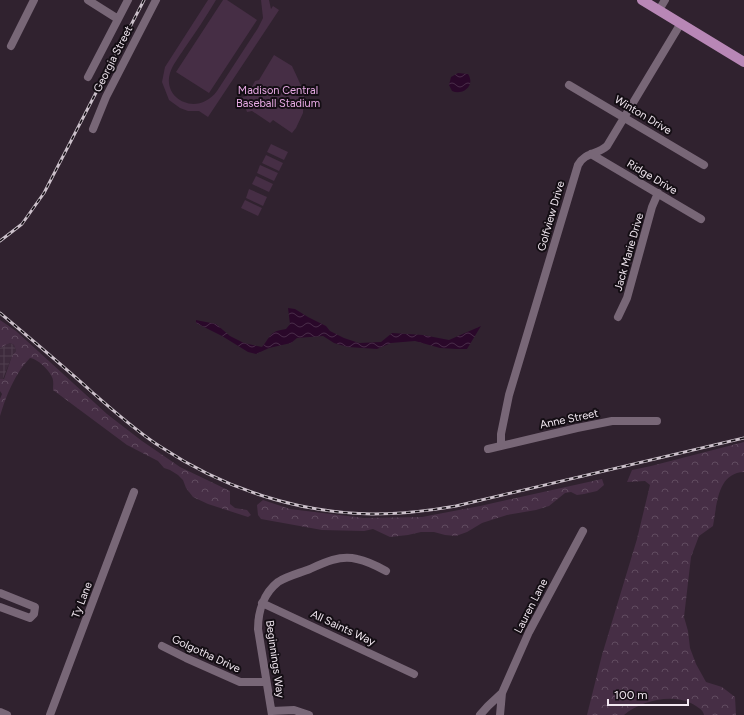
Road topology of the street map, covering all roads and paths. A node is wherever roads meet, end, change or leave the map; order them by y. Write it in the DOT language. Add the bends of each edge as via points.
graph roads {
  1 [pos="34,0"];
  2 [pos="88,0"];
  3 [pos="128,0"];
  4 [pos="156,0"];
  5 [pos="642,0"];
  6 [pos="665,0"];
  7 [pos="660,10"];
  8 [pos="118,19"];
  9 [pos="681,23"];
  10 [pos="11,46"];
  11 [pos="744,62"];
  12 [pos="88,77"];
  13 [pos="569,85"];
  14 [pos="624,117"];
  15 [pos="93,129"];
  16 [pos="591,154"];
  17 [pos="704,165"];
  18 [pos="658,193"];
  19 [pos="702,219"];
  20 [pos="618,317"];
  21 [pos="657,421"];
  22 [pos="501,445"];
  23 [pos="488,449"];
  24 [pos="134,492"];
  25 [pos="583,531"];
  26 [pos="386,571"];
  27 [pos="0,594"];
  28 [pos="262,603"];
  29 [pos="0,607"];
  30 [pos="162,646"];
  31 [pos="414,674"];
  32 [pos="266,682"];
  33 [pos="502,693"];
  34 [pos="0,712"];
  35 [pos="272,713"];
  36 [pos="6,715"];
  37 [pos="50,715"];
  38 [pos="309,715"];
  39 [pos="480,715"];
  40 [pos="500,715"];
  1 -- 10 [label="street"];
  2 -- 8 [label="street"];
  3 -- 8 [label="street"];
  4 -- 15 [label="street, Georgia Street" via="106,97"];
  5 -- 7 [label="main road"];
  6 -- 7 [label="street"];
  7 -- 9 [label="main road"];
  8 -- 12 [label="street"];
  9 -- 11 [label="main road"];
  9 -- 14 [label="street, Golfview Drive"];
  13 -- 14 [label="street, Winton Drive"];
  14 -- 16 [label="street, Golfview Drive" via="607,146"];
  14 -- 17 [label="street, Winton Drive"];
  16 -- 18 [label="street, Ridge Drive"];
  16 -- 22 [label="street, Golfview Drive" via="581,160 576,171 509,395"];
  18 -- 19 [label="street, Ridge Drive"];
  18 -- 20 [label="street, Jack Marie Drive" via="627,298"];
  21 -- 22 [label="street, Anne Street" via="612,421"];
  22 -- 23 [label="street, Anne Street"];
  24 -- 37 [label="street, Ty Lane"];
  25 -- 33 [label="street, Lauren Lane" via="529,632"];
  26 -- 28 [label="street, Beginnings Way" via="357,559 332,559 279,582"];
  27 -- 29 [label="street" via="35,606 34,614 30,618"];
  28 -- 31 [label="street, All Saints Way"];
  28 -- 32 [label="street, Beginnings Way" via="258,629"];
  30 -- 32 [label="street, Golgotha Drive" via="240,682"];
  32 -- 35 [label="street, Beginnings Way"];
  33 -- 39 [label="street, Lauren Lane"];
  33 -- 40 [label="street, Lauren Lane"];
  34 -- 36 [label="street"];
  35 -- 38 [label="street" via="294,710"];
}
